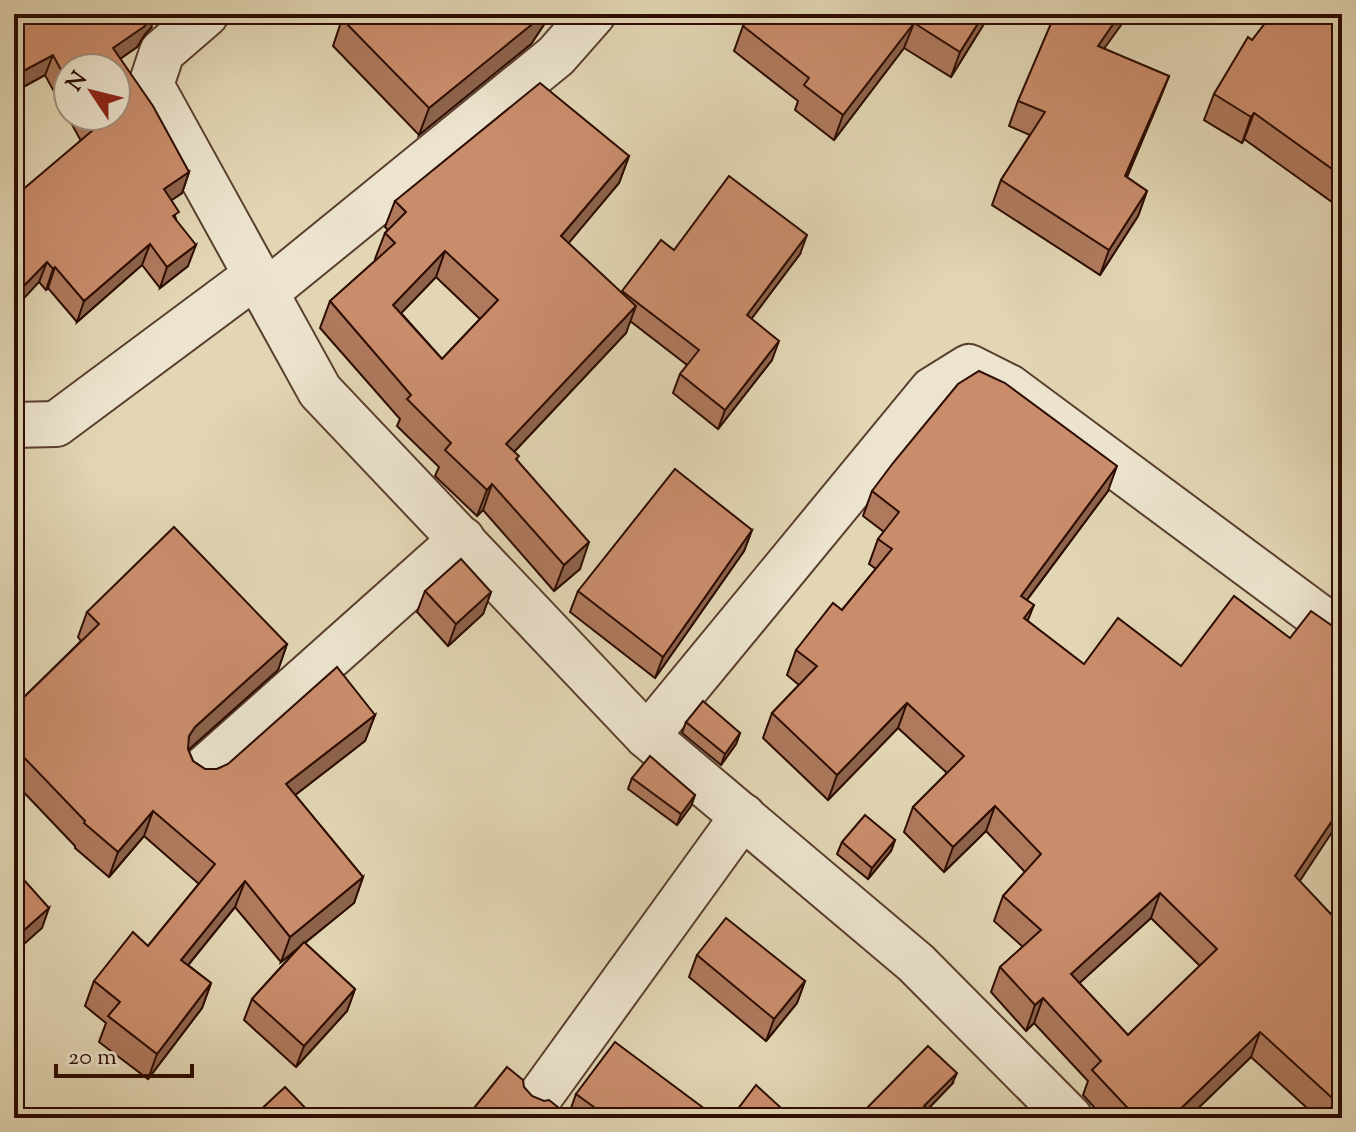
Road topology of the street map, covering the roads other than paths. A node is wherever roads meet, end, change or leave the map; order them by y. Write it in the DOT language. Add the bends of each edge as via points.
graph roads {
  1 [pos="206,14"];
  2 [pos="593,14"];
  3 [pos="260,284"];
  4 [pos="14,425"];
  5 [pos="462,539"];
  6 [pos="1342,634"];
  7 [pos="647,736"];
  8 [pos="203,770"];
  9 [pos="743,816"];
  10 [pos="539,1098"];
  11 [pos="1070,1118"];
  1 -- 3 [label="street" via="162,52 151,85"];
  2 -- 3 [label="street" via="556,56"];
  3 -- 4 [label="street" via="56,424"];
  3 -- 5 [label="street" via="320,391"];
  5 -- 7 [label="street"];
  5 -- 8 [label="street"];
  6 -- 7 [label="street" via="1009,387 969,367 932,390"];
  7 -- 9 [label="street"];
  9 -- 10 [label="street"];
  9 -- 11 [label="street" via="916,963"];
}
